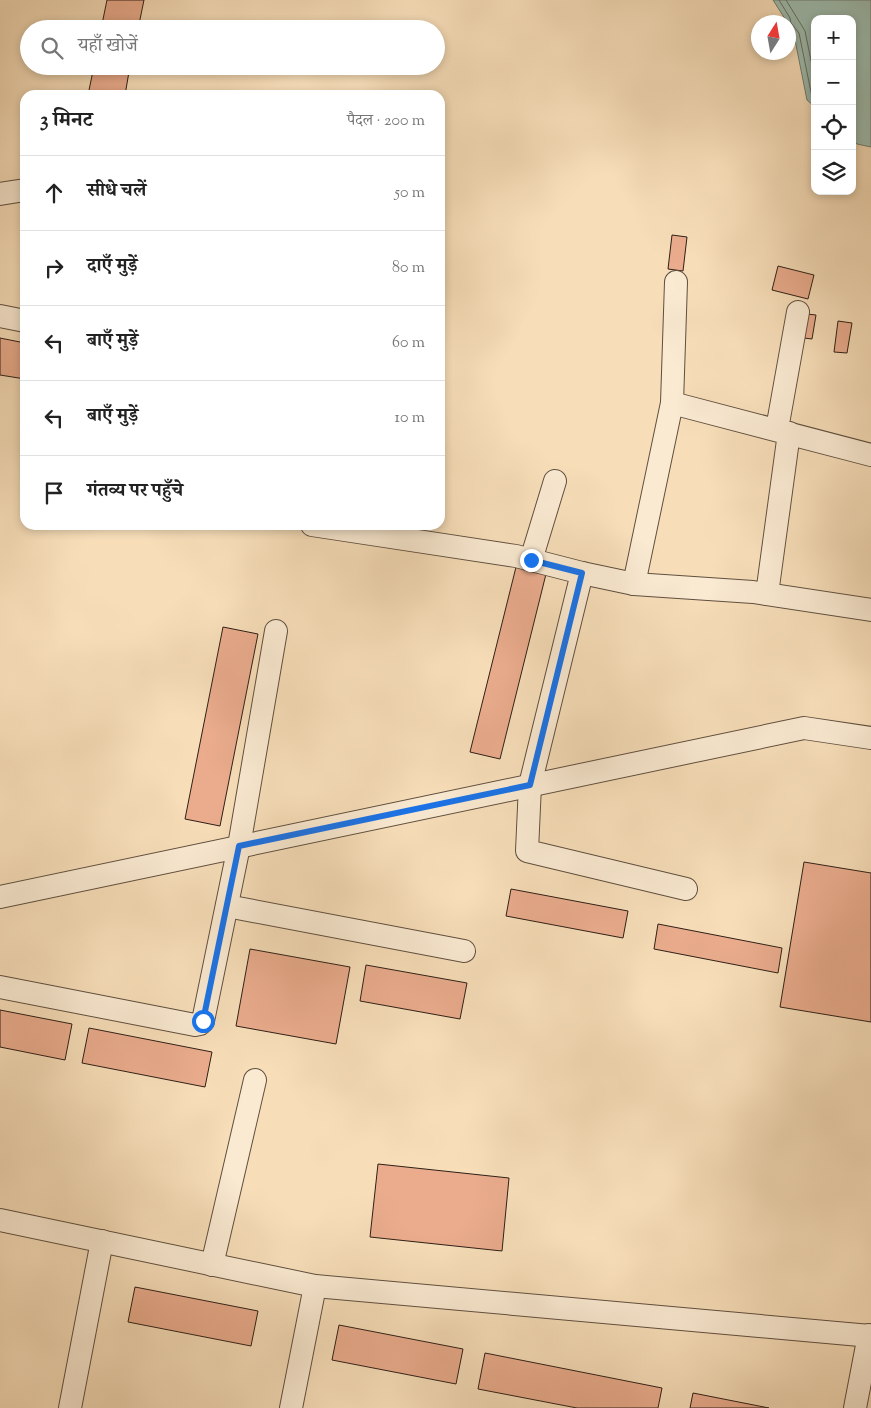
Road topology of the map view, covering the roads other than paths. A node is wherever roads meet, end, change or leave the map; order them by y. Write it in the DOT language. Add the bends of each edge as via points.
graph roads {
  1 [pos="20,191"];
  2 [pos="0,194"];
  3 [pos="676,282"];
  4 [pos="798,312"];
  5 [pos="0,316"];
  6 [pos="20,320"];
  7 [pos="672,403"];
  8 [pos="783,431"];
  9 [pos="871,455"];
  10 [pos="555,481"];
  11 [pos="376,530"];
  12 [pos="401,532"];
  13 [pos="431,534"];
  14 [pos="531,560"];
  15 [pos="582,573"];
  16 [pos="634,584"];
  17 [pos="767,594"];
  18 [pos="871,610"];
  19 [pos="276,631"];
  20 [pos="871,738"];
  21 [pos="530,785"];
  22 [pos="239,846"];
  23 [pos="686,889"];
  24 [pos="0,897"];
  25 [pos="227,906"];
  26 [pos="464,951"];
  27 [pos="0,987"];
  28 [pos="255,1080"];
  29 [pos="0,1220"];
  30 [pos="102,1242"];
  31 [pos="212,1265"];
  32 [pos="315,1286"];
  33 [pos="870,1335"];
  34 [pos="70,1408"];
  35 [pos="291,1408"];
  36 [pos="855,1408"];
  1 -- 2 [label="street"];
  3 -- 7 [label="street"];
  4 -- 8 [label="street"];
  5 -- 6 [label="street"];
  7 -- 8 [label="street"];
  7 -- 16 [label="street"];
  8 -- 9 [label="street"];
  8 -- 17 [label="street"];
  10 -- 14 [label="street"];
  11 -- 12 [label="street"];
  12 -- 13 [label="street"];
  13 -- 14 [label="street"];
  14 -- 15 [label="street"];
  15 -- 16 [label="street"];
  15 -- 21 [label="street"];
  16 -- 17 [label="street"];
  17 -- 18 [label="street"];
  19 -- 22 [label="street"];
  20 -- 21 [label="street" via="804,728"];
  21 -- 22 [label="street"];
  21 -- 23 [label="street" via="528,852"];
  22 -- 24 [label="street"];
  22 -- 25 [label="street"];
  25 -- 26 [label="street"];
  25 -- 27 [label="street" via="200,1024"];
  28 -- 31 [label="street"];
  29 -- 30 [label="street"];
  30 -- 31 [label="street"];
  30 -- 34 [label="street"];
  31 -- 32 [label="street"];
  32 -- 33 [label="street"];
  32 -- 35 [label="street"];
  33 -- 36 [label="street"];
}
